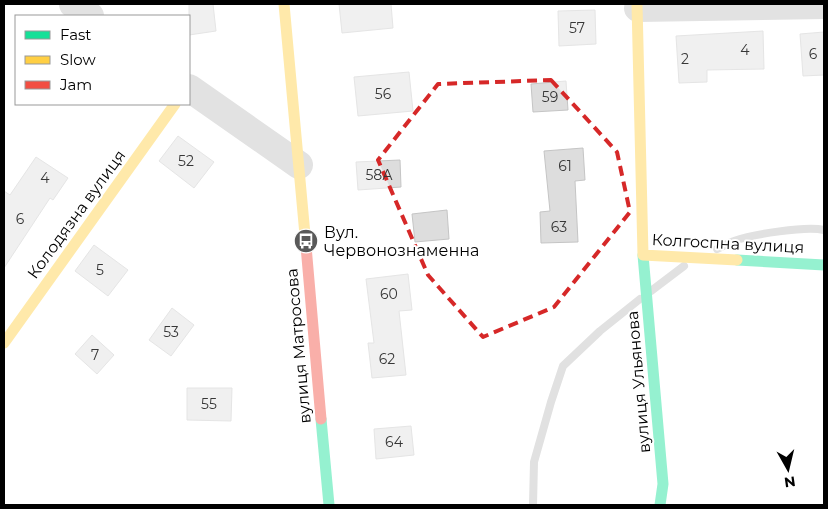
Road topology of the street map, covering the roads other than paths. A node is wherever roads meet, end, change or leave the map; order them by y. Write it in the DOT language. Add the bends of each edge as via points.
graph roads {
  1 [pos="73,4"];
  2 [pos="284,4"];
  3 [pos="824,5"];
  4 [pos="638,6"];
  5 [pos="89,15"];
  6 [pos="190,89"];
  7 [pos="174,105"];
  8 [pos="299,165"];
  9 [pos="643,255"];
  10 [pos="824,265"];
  11 [pos="4,343"];
  12 [pos="329,505"];
  13 [pos="660,505"];
  1 -- 5 [label="street"];
  2 -- 8 [label="street, вулиця Матросова"];
  3 -- 4 [label="street"];
  4 -- 9 [label="street, Колгоспна вулиця"];
  6 -- 8 [label="street"];
  7 -- 11 [label="street, Колодязна вулиця"];
  8 -- 12 [label="street, вулиця Матросова"];
  9 -- 10 [label="street, Колгоспна вулиця"];
  9 -- 13 [label="street, вулиця Ульянова" via="663,484"];
}
